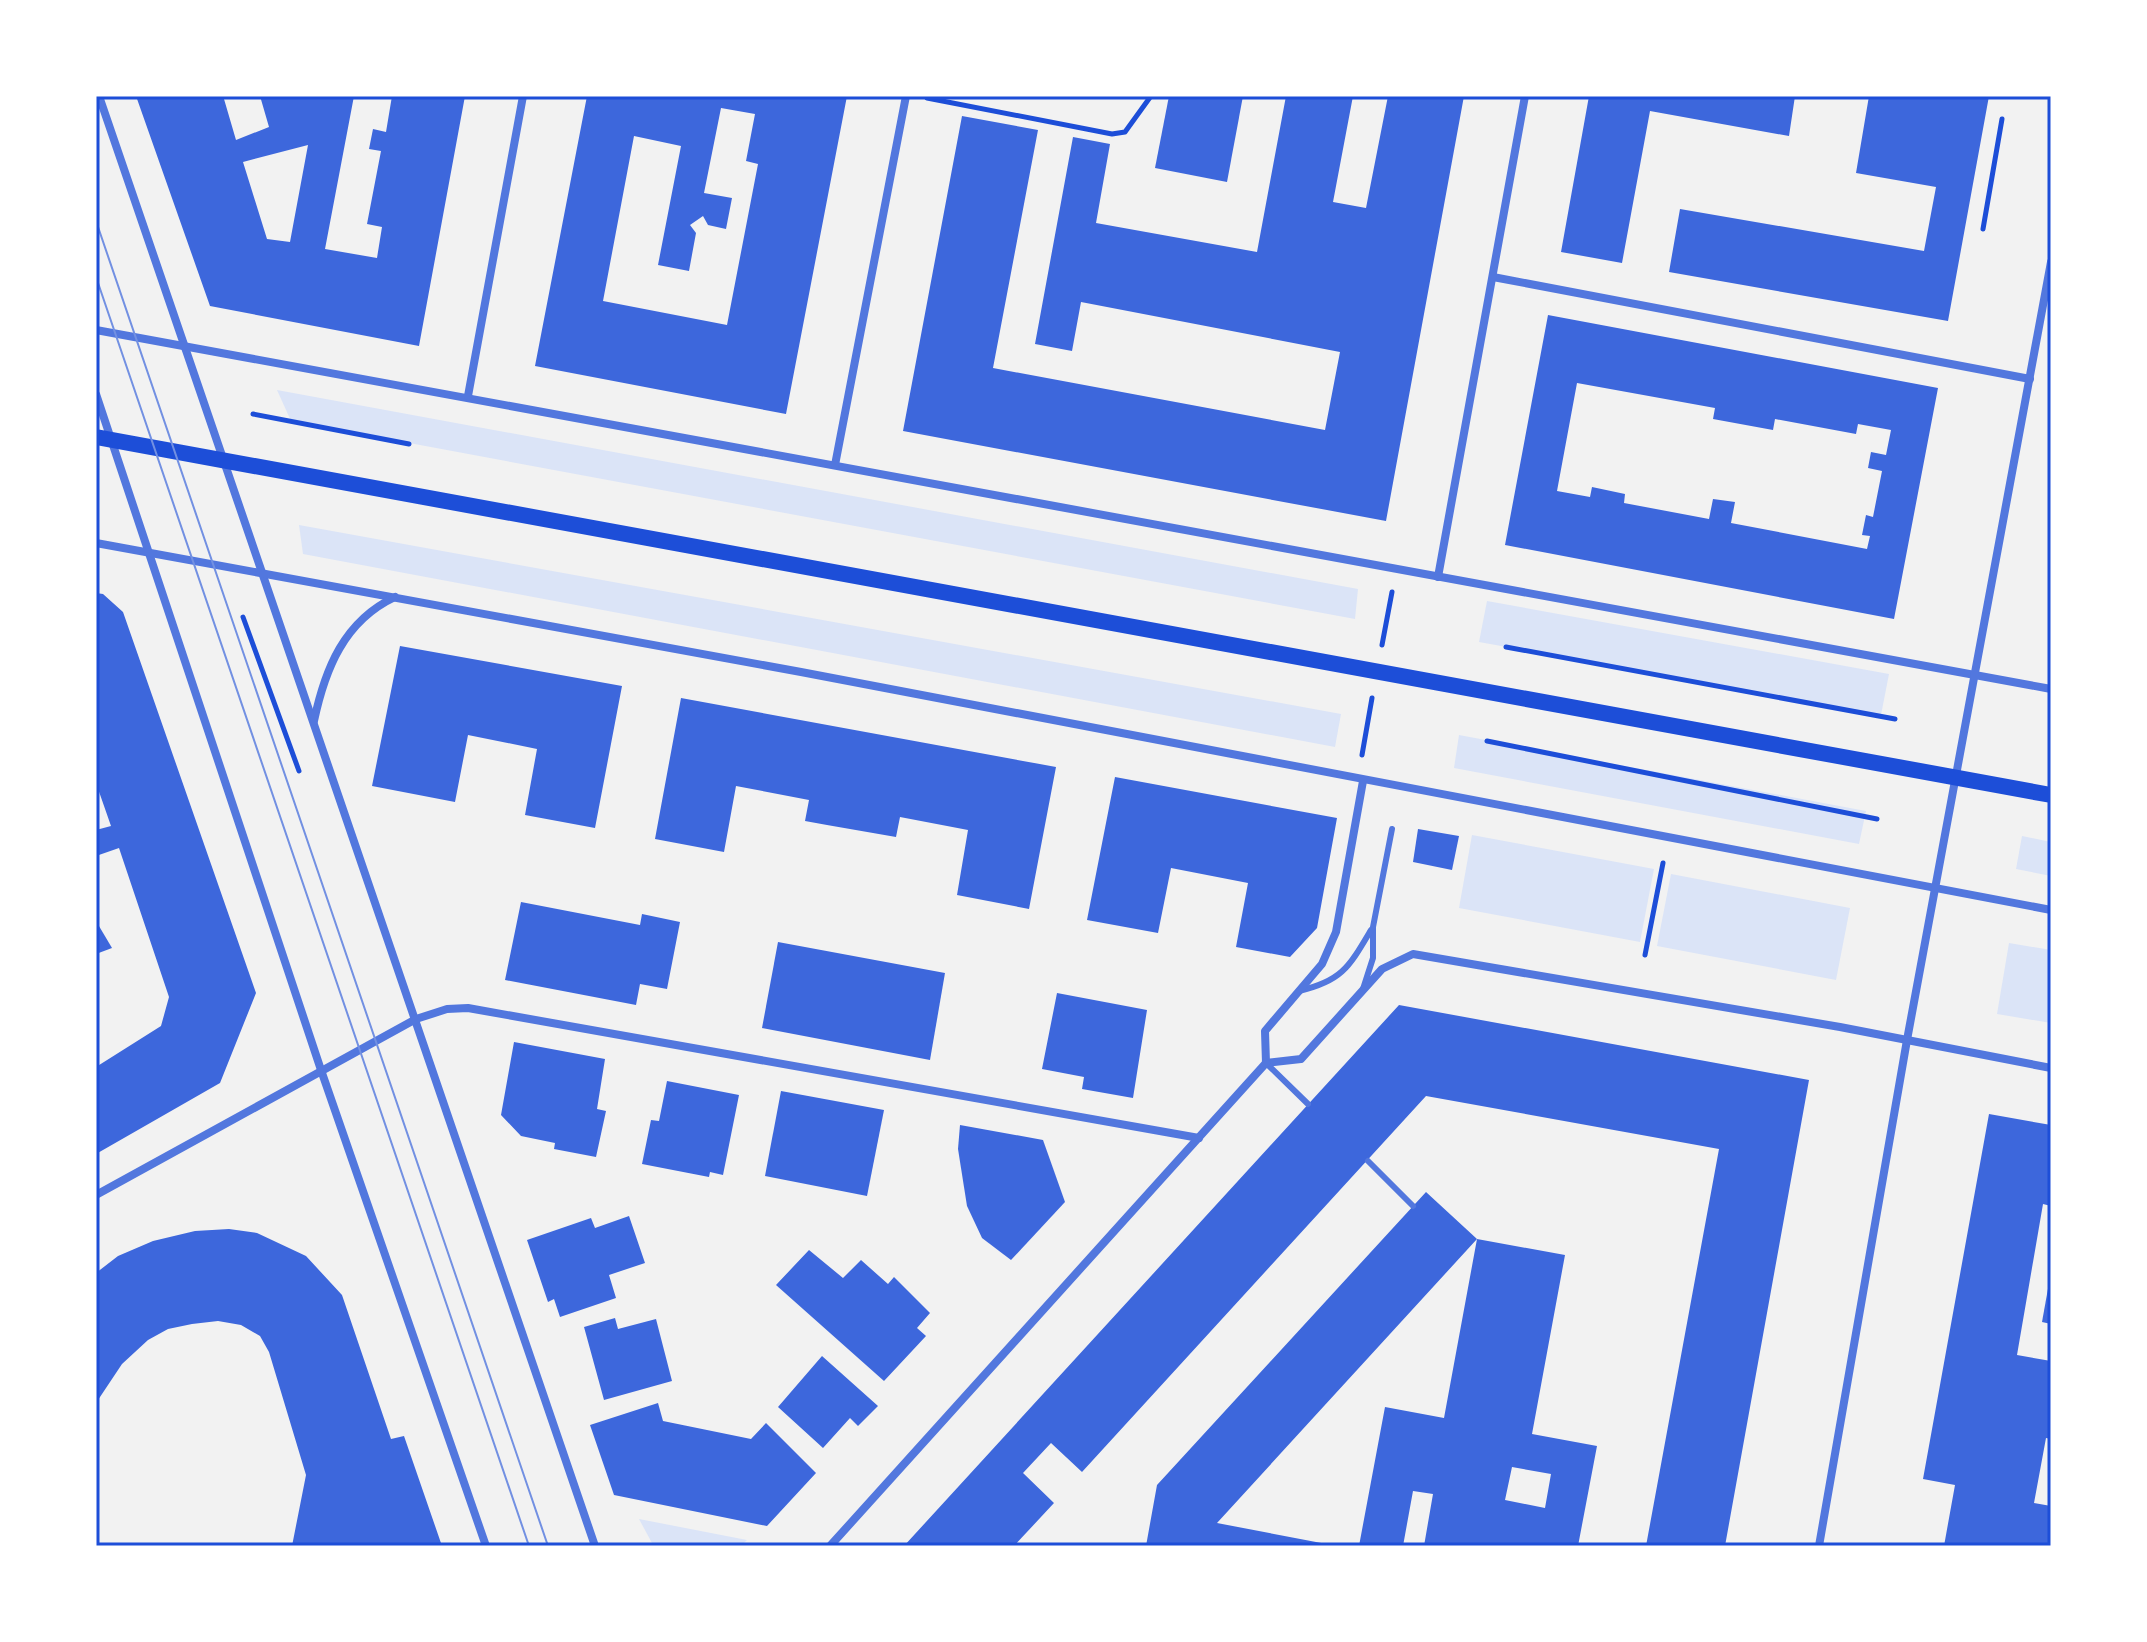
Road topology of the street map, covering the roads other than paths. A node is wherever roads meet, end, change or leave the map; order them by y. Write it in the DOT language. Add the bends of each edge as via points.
graph roads {
  1 [pos="99,96"];
  2 [pos="523,96"];
  3 [pos="906,96"];
  4 [pos="1525,96"];
  5 [pos="2051,262"];
  6 [pos="1493,277"];
  7 [pos="96,330"];
  8 [pos="183,345"];
  9 [pos="2030,379"];
  10 [pos="96,394"];
  11 [pos="468,396"];
  12 [pos="104,438"];
  13 [pos="223,461"];
  14 [pos="835,465"];
  15 [pos="96,543"];
  16 [pos="148,551"];
  17 [pos="261,572"];
  18 [pos="1438,577"];
  19 [pos="395,597"];
  20 [pos="1976,675"];
  21 [pos="2051,689"];
  22 [pos="314,723"];
  23 [pos="1956,777"];
  24 [pos="1363,781"];
  25 [pos="2051,795"];
  26 [pos="1392,829"];
  27 [pos="1936,888"];
  28 [pos="2051,910"];
  29 [pos="1373,927"];
  30 [pos="1363,989"];
  31 [pos="1299,991"];
  32 [pos="416,1019"];
  33 [pos="1907,1040"];
  34 [pos="1266,1063"];
  35 [pos="2051,1068"];
  36 [pos="321,1070"];
  37 [pos="1308,1104"];
  38 [pos="1199,1138"];
  39 [pos="1368,1161"];
  40 [pos="96,1195"];
  41 [pos="1413,1206"];
  42 [pos="486,1546"];
  43 [pos="595,1546"];
  44 [pos="830,1546"];
  45 [pos="1819,1546"];
  1 -- 8 [label="street"];
  2 -- 11 [label="street"];
  3 -- 14 [label="street"];
  4 -- 6 [label="street"];
  5 -- 9 [label="street"];
  6 -- 9 [label="street"];
  6 -- 18 [label="street"];
  7 -- 8 [label="street"];
  8 -- 11 [label="street"];
  8 -- 13 [label="street"];
  9 -- 20 [label="street"];
  10 -- 12 [label="street"];
  11 -- 14 [label="street"];
  12 -- 13 [label="main road"];
  12 -- 16 [label="street"];
  13 -- 17 [label="street"];
  13 -- 23 [label="main road"];
  14 -- 18 [label="street"];
  15 -- 16 [label="street"];
  16 -- 17 [label="street"];
  16 -- 36 [label="street"];
  17 -- 19 [label="street"];
  17 -- 22 [label="street"];
  18 -- 20 [label="street"];
  19 -- 22 [label="street" via="377,606 346,636 325,680"];
  19 -- 24 [label="street"];
  20 -- 21 [label="street"];
  20 -- 23 [label="street"];
  22 -- 32 [label="street"];
  23 -- 25 [label="main road"];
  23 -- 27 [label="street"];
  24 -- 27 [label="street"];
  24 -- 31 [label="street" via="1336,932 1322,964"];
  26 -- 29 [label="lane"];
  27 -- 28 [label="street"];
  27 -- 33 [label="street"];
  29 -- 30 [label="lane" via="1373,958"];
  29 -- 31 [label="lane" via="1349,967 1328,984"];
  30 -- 33 [label="street" via="1382,969 1413,954"];
  30 -- 34 [label="street" via="1301,1059"];
  31 -- 34 [label="street" via="1265,1031"];
  32 -- 36 [label="street"];
  32 -- 38 [label="street" via="453,1009 491,1010"];
  32 -- 43 [label="street"];
  33 -- 35 [label="street"];
  33 -- 45 [label="street"];
  34 -- 37 [label="lane"];
  34 -- 38 [label="street"];
  36 -- 40 [label="street"];
  36 -- 42 [label="street"];
  38 -- 44 [label="street"];
  39 -- 41 [label="lane"];
}
